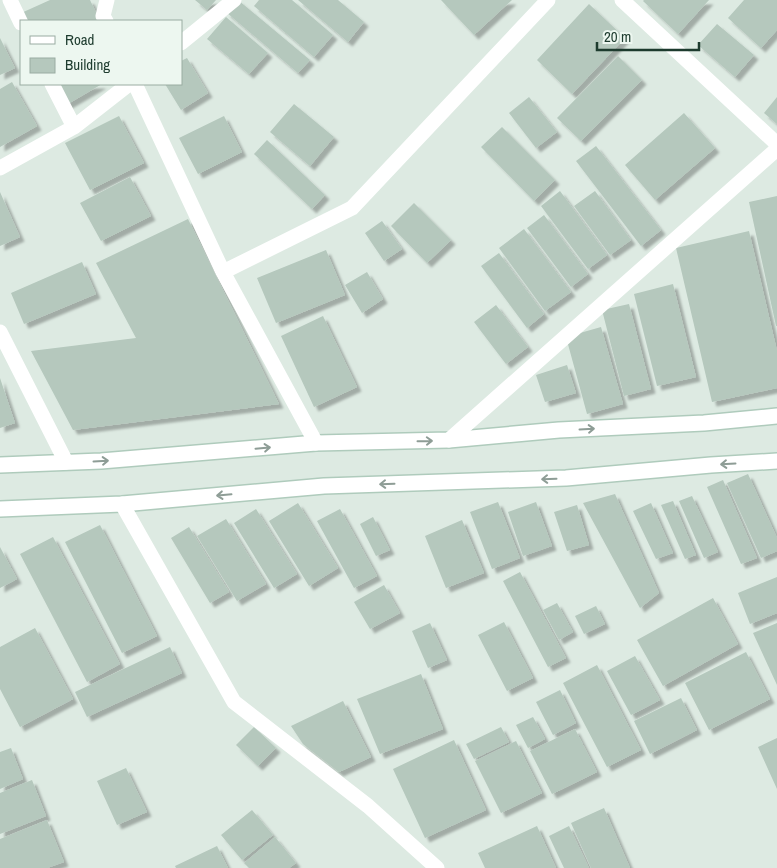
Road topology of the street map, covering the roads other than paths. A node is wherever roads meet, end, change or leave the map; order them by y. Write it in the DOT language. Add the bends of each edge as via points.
graph roads {
  1 [pos="10,0"];
  2 [pos="107,0"];
  3 [pos="234,0"];
  4 [pos="548,0"];
  5 [pos="622,0"];
  6 [pos="105,20"];
  7 [pos="20,21"];
  8 [pos="182,42"];
  9 [pos="53,85"];
  10 [pos="128,85"];
  11 [pos="135,85"];
  12 [pos="74,127"];
  13 [pos="777,144"];
  14 [pos="777,149"];
  15 [pos="0,168"];
  16 [pos="223,272"];
  17 [pos="0,332"];
  18 [pos="777,416"];
  19 [pos="449,440"];
  20 [pos="316,443"];
  21 [pos="777,461"];
  22 [pos="66,462"];
  23 [pos="0,465"];
  24 [pos="122,504"];
  25 [pos="0,508"];
  26 [pos="437,868"];
  1 -- 7 [label="street"];
  2 -- 6 [label="street" via="103,16"];
  3 -- 8 [label="street"];
  4 -- 16 [label="street" via="352,208"];
  5 -- 13 [label="street"];
  9 -- 12 [label="street"];
  10 -- 12 [label="street"];
  11 -- 16 [label="street"];
  12 -- 15 [label="street"];
  14 -- 19 [label="street"];
  16 -- 20 [label="street"];
  17 -- 22 [label="street"];
  19 -- 18 [label="street, one-way"];
  20 -- 19 [label="street, one-way"];
  22 -- 20 [label="street, one-way"];
  21 -- 24 [label="street, one-way" via="566,478 324,486"];
  22 -- 23 [label="street"];
  24 -- 25 [label="street"];
  24 -- 26 [label="street" via="234,702 368,806"];
}
